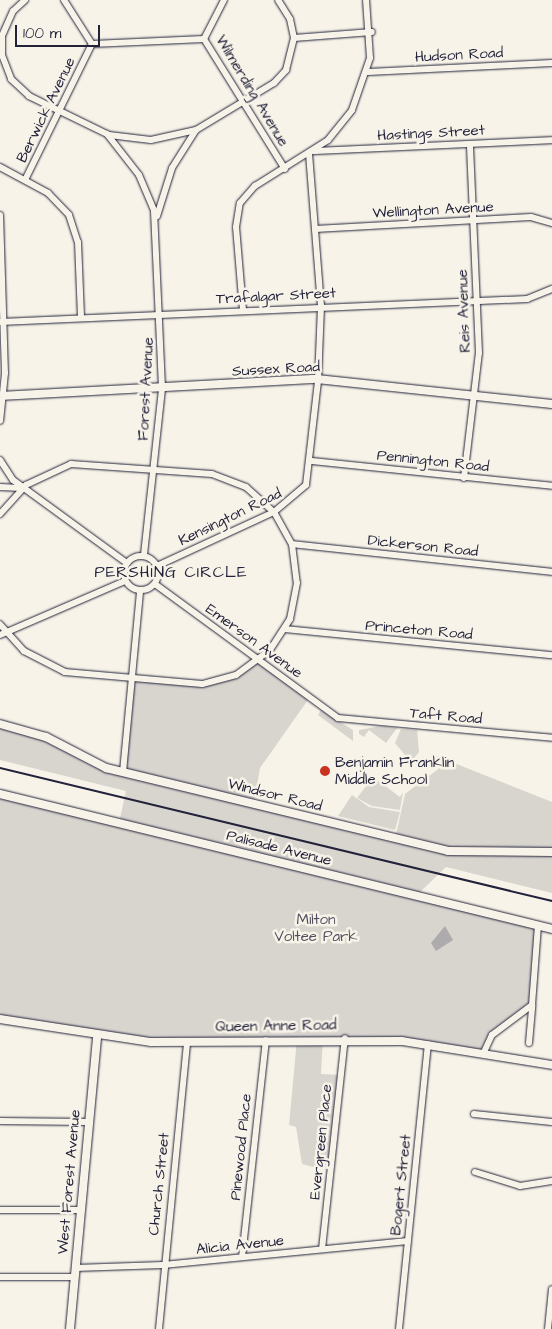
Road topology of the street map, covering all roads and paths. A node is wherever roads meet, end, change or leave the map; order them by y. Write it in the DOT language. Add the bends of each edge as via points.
graph roads {
  1 [pos="26,0"];
  2 [pos="64,0"];
  3 [pos="224,0"];
  4 [pos="278,0"];
  5 [pos="366,0"];
  6 [pos="372,32"];
  7 [pos="294,38"];
  8 [pos="204,39"];
  9 [pos="92,44"];
  10 [pos="1,48"];
  11 [pos="552,63"];
  12 [pos="368,72"];
  13 [pos="244,103"];
  14 [pos="59,111"];
  15 [pos="196,130"];
  16 [pos="107,134"];
  17 [pos="552,140"];
  18 [pos="470,144"];
  19 [pos="311,152"];
  20 [pos="0,167"];
  21 [pos="285,169"];
  22 [pos="25,180"];
  23 [pos="0,215"];
  24 [pos="474,220"];
  25 [pos="156,222"];
  26 [pos="552,223"];
  27 [pos="315,229"];
  28 [pos="0,243"];
  29 [pos="552,289"];
  30 [pos="477,299"];
  31 [pos="320,306"];
  32 [pos="243,310"];
  33 [pos="162,314"];
  34 [pos="81,318"];
  35 [pos="2,322"];
  36 [pos="318,379"];
  37 [pos="162,389"];
  38 [pos="2,396"];
  39 [pos="474,396"];
  40 [pos="552,404"];
  41 [pos="0,421"];
  42 [pos="0,460"];
  43 [pos="312,461"];
  44 [pos="153,470"];
  45 [pos="464,478"];
  46 [pos="552,486"];
  47 [pos="0,487"];
  48 [pos="22,488"];
  49 [pos="274,512"];
  50 [pos="0,514"];
  51 [pos="292,544"];
  52 [pos="144,556"];
  53 [pos="127,563"];
  54 [pos="157,566"];
  55 [pos="552,572"];
  56 [pos="126,581"];
  57 [pos="155,584"];
  58 [pos="140,590"];
  59 [pos="0,624"];
  60 [pos="284,629"];
  61 [pos="0,635"];
  62 [pos="8,635"];
  63 [pos="552,655"];
  64 [pos="260,660"];
  65 [pos="130,679"];
  66 [pos="338,718"];
  67 [pos="0,724"];
  68 [pos="552,738"];
  69 [pos="123,772"];
  70 [pos="0,794"];
  71 [pos="552,852"];
  72 [pos="538,926"];
  73 [pos="552,929"];
  74 [pos="532,1005"];
  75 [pos="0,1019"];
  76 [pos="97,1037"];
  77 [pos="344,1038"];
  78 [pos="266,1040"];
  79 [pos="187,1041"];
  80 [pos="530,1043"];
  81 [pos="428,1044"];
  82 [pos="484,1052"];
  83 [pos="552,1065"];
  84 [pos="474,1114"];
  85 [pos="0,1121"];
  86 [pos="87,1122"];
  87 [pos="552,1122"];
  88 [pos="475,1172"];
  89 [pos="552,1181"];
  90 [pos="0,1210"];
  91 [pos="80,1210"];
  92 [pos="408,1240"];
  93 [pos="322,1249"];
  94 [pos="242,1257"];
  95 [pos="163,1265"];
  96 [pos="75,1268"];
  97 [pos="0,1277"];
  98 [pos="74,1277"];
  99 [pos="552,1289"];
  100 [pos="551,1309"];
  101 [pos="70,1329"];
  102 [pos="159,1329"];
  103 [pos="399,1329"];
  104 [pos="548,1329"];
  1 -- 10 [label="street" via="8,20"];
  2 -- 9 [label="street, Berwick Avenue"];
  3 -- 8 [label="street, Wilmerding Avenue"];
  4 -- 7 [label="street" via="290,19"];
  5 -- 6 [label="street"];
  6 -- 7 [label="street"];
  6 -- 12 [label="street"];
  7 -- 13 [label="street" via="286,70"];
  8 -- 9 [label="street"];
  8 -- 13 [label="street, Wilmerding Avenue"];
  9 -- 14 [label="street, Berwick Avenue"];
  10 -- 14 [label="street" via="7,72 16,86"];
  11 -- 12 [label="street, Hudson Road"];
  12 -- 19 [label="street" via="346,120"];
  13 -- 15 [label="street"];
  13 -- 21 [label="street, Wilmerding Avenue"];
  14 -- 16 [label="street"];
  14 -- 22 [label="street, Berwick Avenue"];
  15 -- 16 [label="street" via="151,140"];
  15 -- 25 [label="street" via="172,168"];
  16 -- 25 [label="street" via="138,175"];
  17 -- 18 [label="street, Hastings Street"];
  18 -- 19 [label="street, Hastings Street"];
  18 -- 24 [label="street, Reis Avenue"];
  19 -- 21 [label="street"];
  19 -- 27 [label="street, Kensington Road"];
  20 -- 22 [label="street"];
  21 -- 32 [label="street" via="250,190 237,212"];
  22 -- 34 [label="street" via="55,198 73,224"];
  23 -- 28 [label="street"];
  24 -- 26 [label="street, Wellington Avenue" via="531,217"];
  24 -- 27 [label="street, Wellington Avenue"];
  24 -- 30 [label="street, Reis Avenue"];
  25 -- 33 [label="street, Forest Avenue"];
  27 -- 31 [label="street, Kensington Road"];
  28 -- 35 [label="street"];
  29 -- 30 [label="street, Trafalgar Street" via="527,299"];
  30 -- 31 [label="street, Trafalgar Street"];
  30 -- 39 [label="street, Reis Avenue" via="479,353"];
  31 -- 32 [label="street, Trafalgar Street"];
  31 -- 36 [label="street, Kensington Road"];
  32 -- 33 [label="street, Trafalgar Street"];
  33 -- 34 [label="street, Trafalgar Street"];
  33 -- 37 [label="street, Forest Avenue"];
  34 -- 35 [label="street, Trafalgar Street"];
  35 -- 38 [label="street"];
  36 -- 37 [label="street, Sussex Road"];
  36 -- 39 [label="street, Sussex Road"];
  36 -- 43 [label="street, Kensington Road"];
  37 -- 38 [label="street, Sussex Road"];
  37 -- 44 [label="street, Forest Avenue"];
  38 -- 41 [label="street"];
  39 -- 40 [label="street, Sussex Road"];
  39 -- 45 [label="street, Reis Avenue"];
  42 -- 48 [label="street"];
  43 -- 45 [label="street, Pennington Road"];
  43 -- 49 [label="street, Kensington Road" via="306,485"];
  44 -- 48 [label="street" via="84,463 48,472"];
  44 -- 49 [label="street" via="222,477 256,494"];
  44 -- 52 [label="street, Forest Avenue"];
  45 -- 46 [label="street, Pennington Road"];
  47 -- 48 [label="street"];
  48 -- 50 [label="street"];
  48 -- 53 [label="street"];
  49 -- 51 [label="street"];
  49 -- 54 [label="street, Kensington Road"];
  51 -- 55 [label="street, Dickerson Road"];
  51 -- 60 [label="street" via="298,583"];
  52 -- 53 [label="street"];
  52 -- 54 [label="street"];
  53 -- 56 [label="street"];
  54 -- 57 [label="street"];
  56 -- 58 [label="street"];
  56 -- 62 [label="street"];
  57 -- 58 [label="street"];
  57 -- 64 [label="street, Emerson Avenue"];
  58 -- 65 [label="street"];
  59 -- 62 [label="street"];
  60 -- 63 [label="street, Princeton Road"];
  60 -- 64 [label="street"];
  61 -- 62 [label="street"];
  62 -- 65 [label="street" via="33,658 55,668"];
  64 -- 65 [label="street" via="236,675 202,684"];
  64 -- 66 [label="street, Emerson Avenue"];
  65 -- 69 [label="street"];
  66 -- 68 [label="street, Taft Road"];
  67 -- 69 [label="street, Windsor Road" via="46,737 93,762"];
  69 -- 71 [label="street, Windsor Road" via="448,851"];
  70 -- 72 [label="street, Palisade Avenue"];
  72 -- 73 [label="street, Palisade Avenue"];
  72 -- 74 [label="street"];
  74 -- 80 [label="street"];
  74 -- 82 [label="street" via="492,1035"];
  75 -- 76 [label="street, Queen Anne Road"];
  76 -- 79 [label="street, Queen Anne Road"];
  76 -- 86 [label="street, West Forest Avenue"];
  77 -- 78 [label="street, Queen Anne Road"];
  77 -- 81 [label="street, Queen Anne Road"];
  77 -- 93 [label="street, Evergreen Place"];
  78 -- 79 [label="street, Queen Anne Road"];
  78 -- 94 [label="street, Pinewood Place"];
  79 -- 95 [label="street, Church Street"];
  81 -- 82 [label="street, Queen Anne Road"];
  81 -- 92 [label="street, Bogert Street"];
  82 -- 83 [label="street, Queen Anne Road"];
  84 -- 87 [label="street"];
  85 -- 86 [label="street"];
  86 -- 91 [label="street, West Forest Avenue"];
  88 -- 89 [label="street" via="520,1186"];
  90 -- 91 [label="street"];
  91 -- 96 [label="street, West Forest Avenue"];
  92 -- 93 [label="street, Alicia Avenue"];
  92 -- 103 [label="street, Bogert Street"];
  93 -- 94 [label="street, Alicia Avenue"];
  94 -- 95 [label="street, Alicia Avenue"];
  95 -- 96 [label="street, Alicia Avenue"];
  95 -- 102 [label="street, Church Street"];
  96 -- 98 [label="street, West Forest Avenue"];
  97 -- 98 [label="street"];
  98 -- 101 [label="street, West Forest Avenue"];
  99 -- 100 [label="street"];
  100 -- 104 [label="street"];
}
